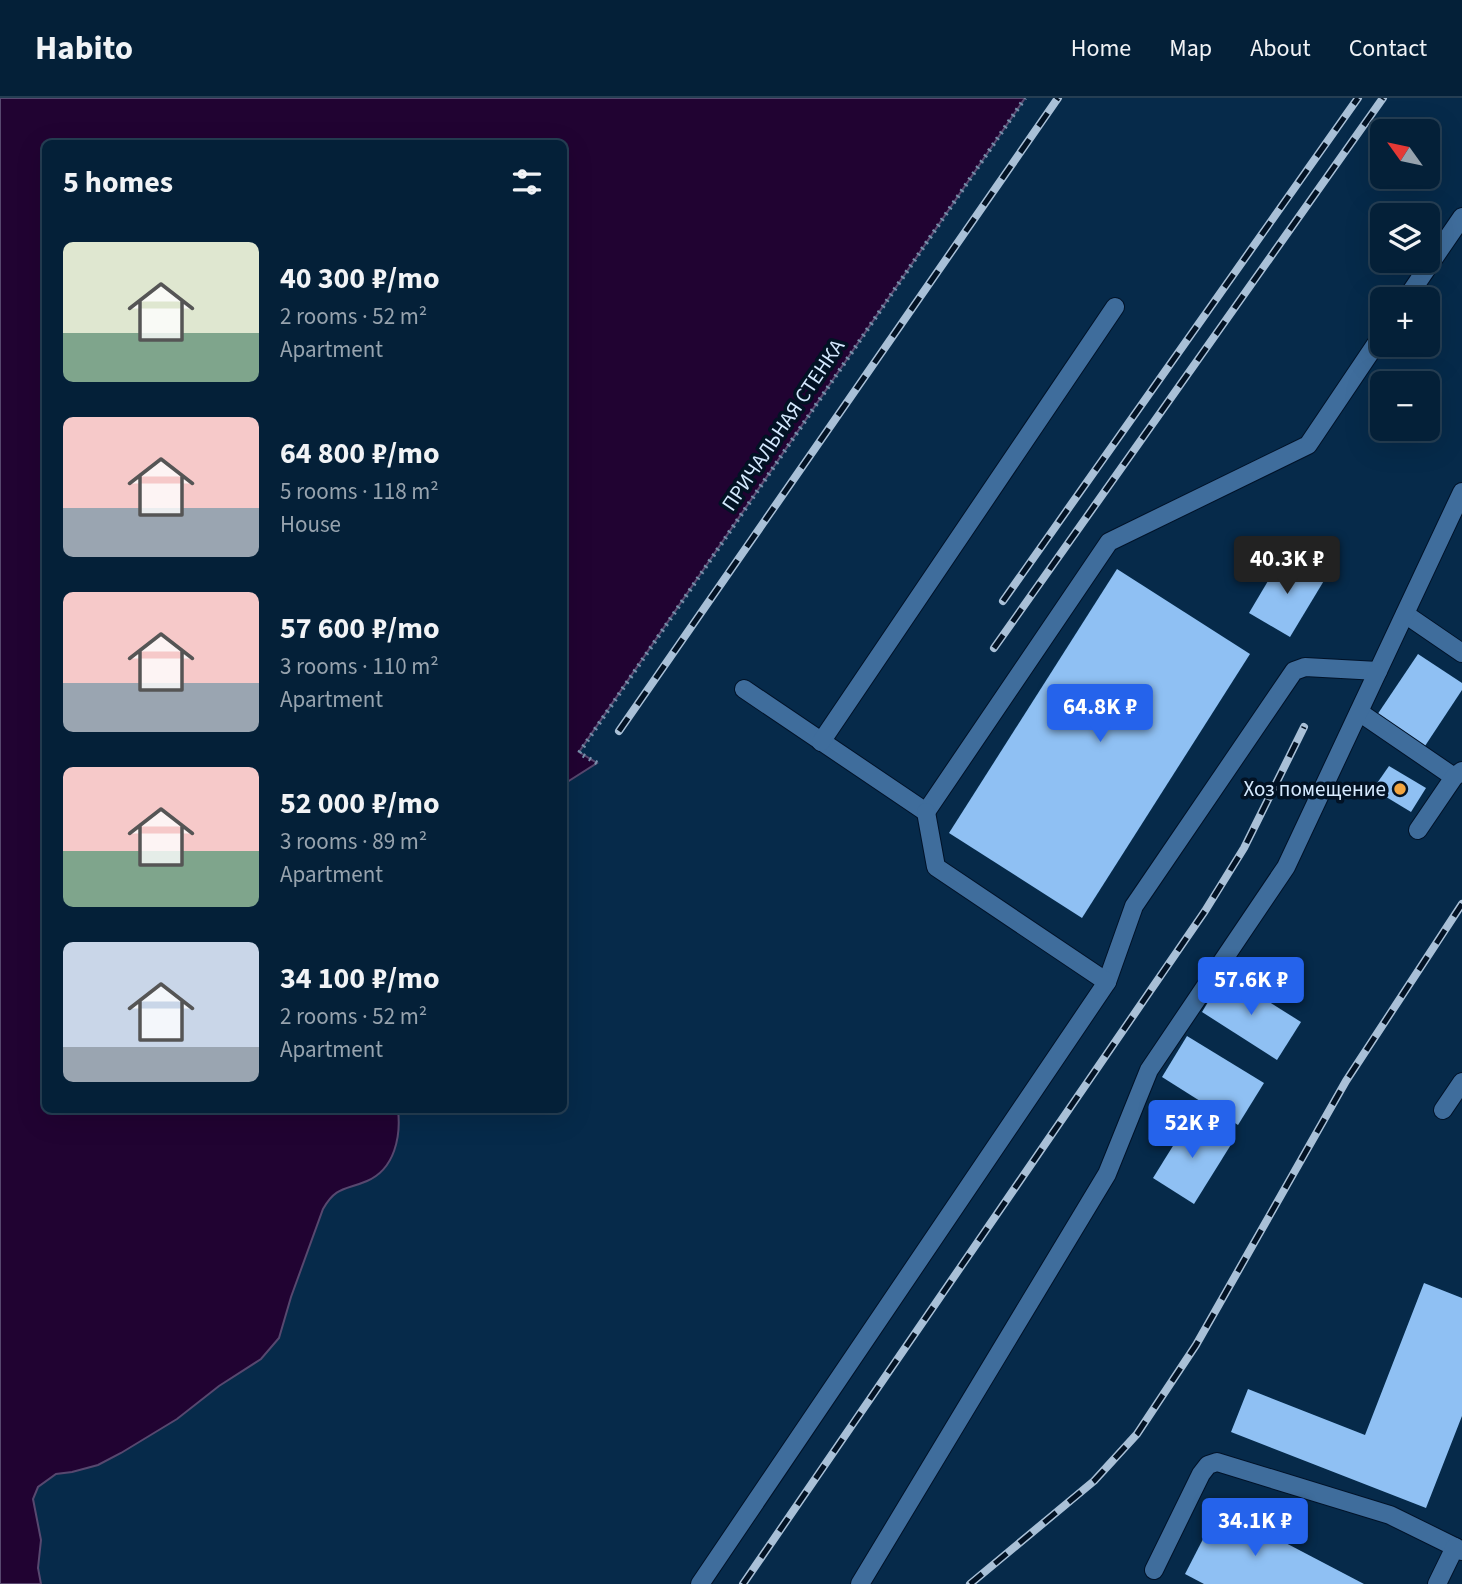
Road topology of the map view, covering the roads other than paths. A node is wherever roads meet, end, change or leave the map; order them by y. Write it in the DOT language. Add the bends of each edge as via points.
graph roads {
  1 [pos="1462,217"];
  2 [pos="1414,287"];
  3 [pos="1115,307"];
  4 [pos="1370,353"];
  5 [pos="1462,492"];
  6 [pos="1405,614"];
  7 [pos="1462,653"];
  8 [pos="1378,671"];
  9 [pos="744,689"];
  10 [pos="1359,712"];
  11 [pos="821,742"];
  12 [pos="1458,774"];
  13 [pos="926,812"];
  14 [pos="1418,830"];
  15 [pos="1107,982"];
  16 [pos="1462,1082"];
  17 [pos="1443,1110"];
  18 [pos="1458,1549"];
  19 [pos="1154,1570"];
  20 [pos="700,1584"];
  21 [pos="860,1584"];
  22 [pos="1437,1584"];
  1 -- 2 [label="lane"];
  3 -- 11 [label="lane"];
  4 -- 13 [label="lane" via="1308,444 1109,542"];
  5 -- 6 [label="lane"];
  6 -- 7 [label="lane"];
  6 -- 8 [label="lane"];
  8 -- 10 [label="lane"];
  8 -- 15 [label="lane" via="1305,667 1294,671 1134,906"];
  9 -- 11 [label="lane"];
  10 -- 12 [label="lane"];
  10 -- 21 [label="lane" via="1286,867 1149,1070 1107,1174"];
  11 -- 13 [label="lane"];
  12 -- 14 [label="lane"];
  13 -- 15 [label="lane" via="936,867"];
  15 -- 20 [label="lane"];
  16 -- 17 [label="lane"];
  18 -- 19 [label="lane" via="1390,1515 1217,1462 1201,1474"];
  18 -- 22 [label="lane"];
}
